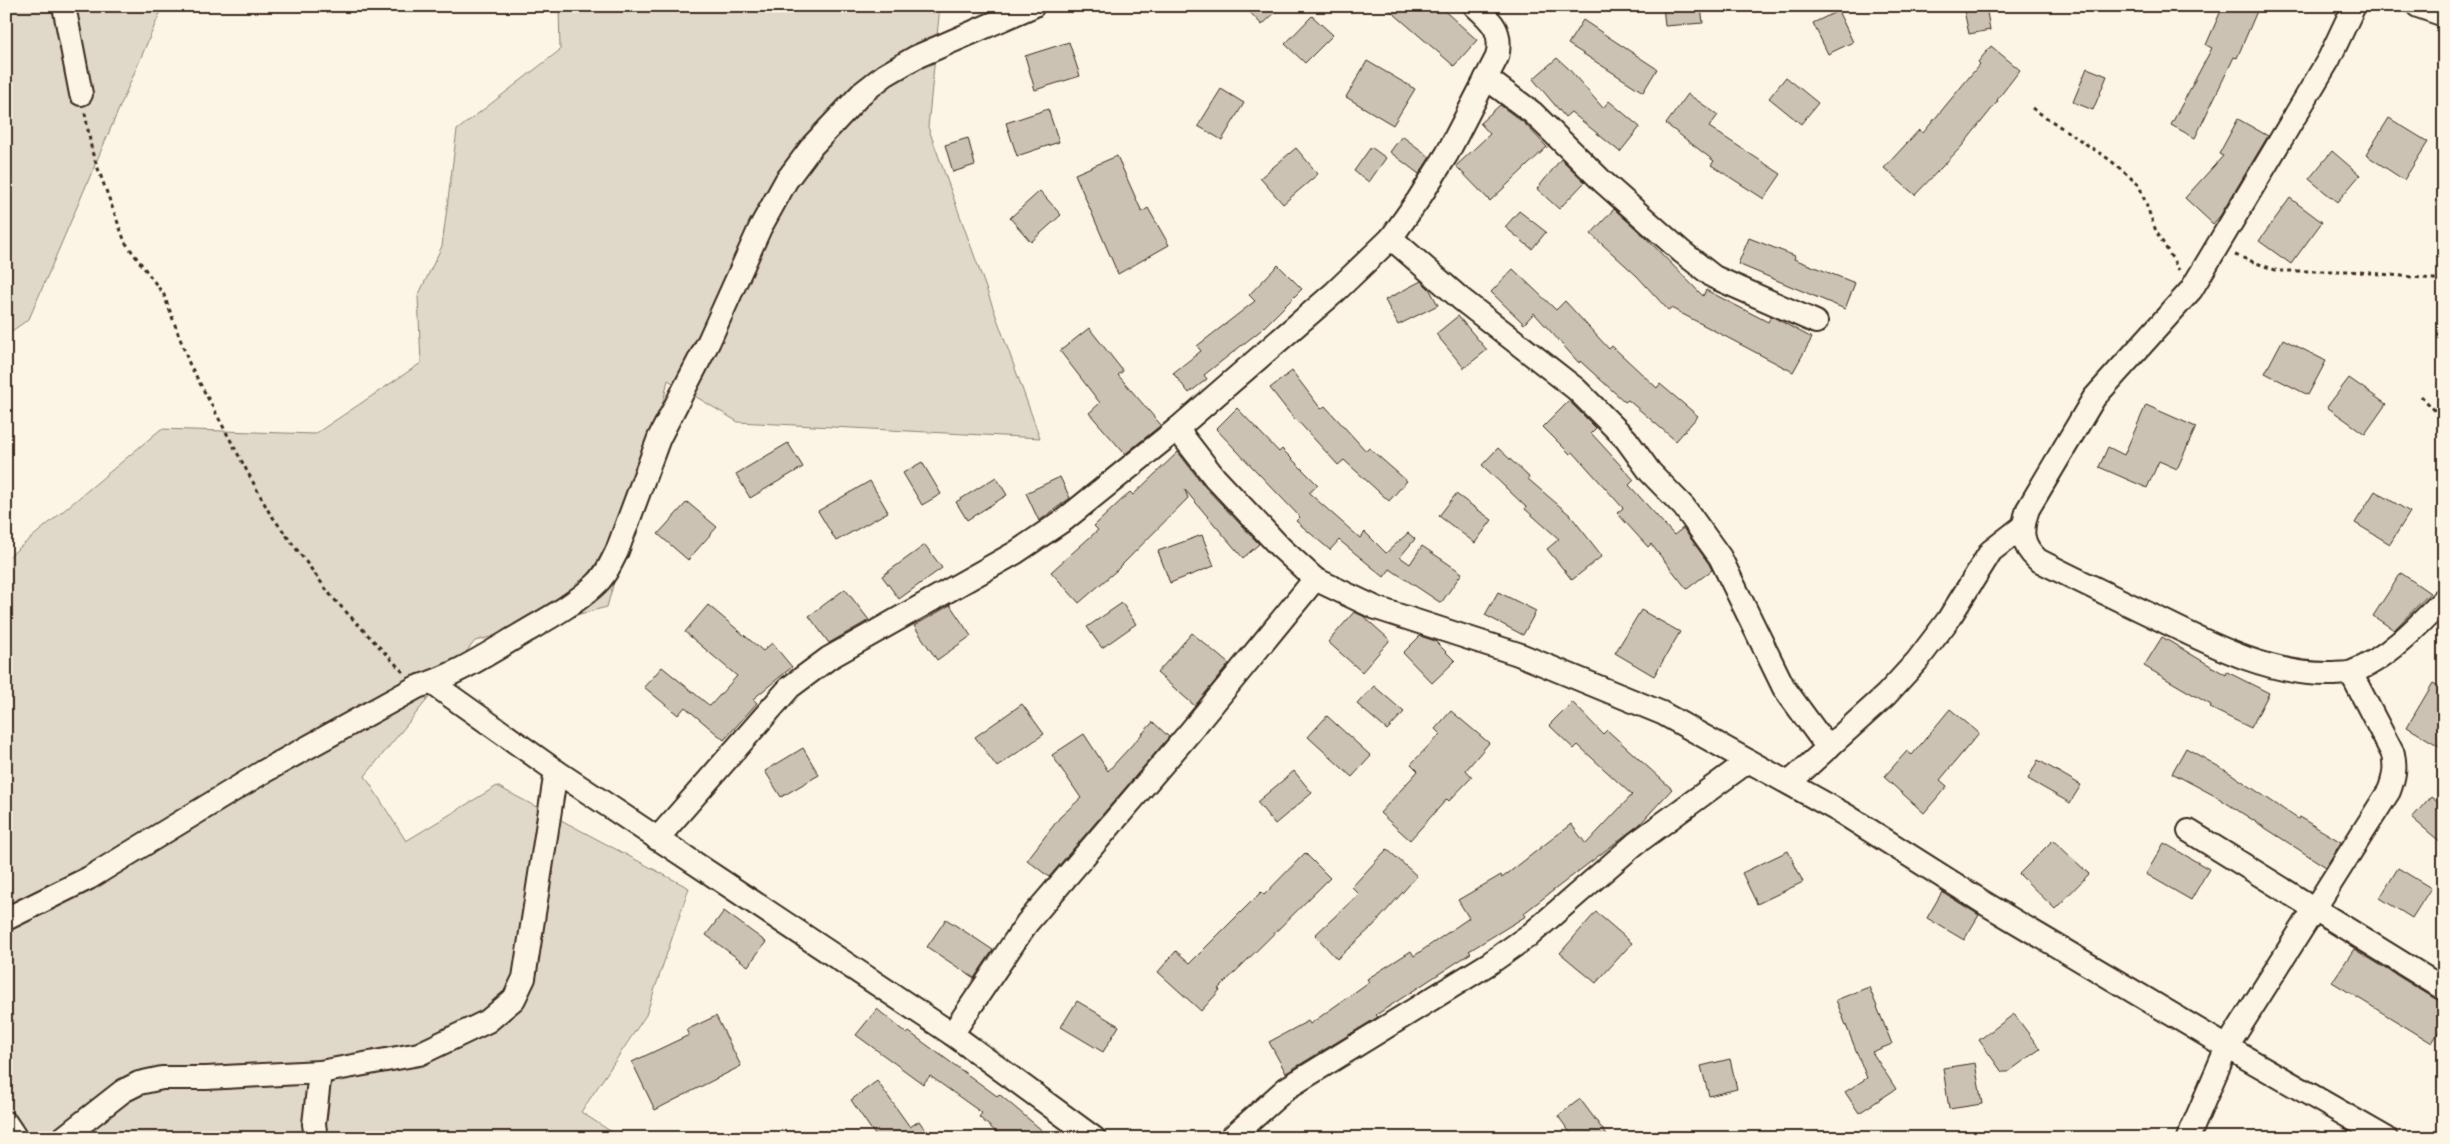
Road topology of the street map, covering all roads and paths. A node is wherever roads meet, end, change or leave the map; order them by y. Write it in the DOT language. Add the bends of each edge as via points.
graph roads {
  1 [pos="64,6"];
  2 [pos="1033,6"];
  3 [pos="1475,6"];
  4 [pos="2354,6"];
  5 [pos="2418,6"];
  6 [pos="2444,15"];
  7 [pos="1486,78"];
  8 [pos="81,94"];
  9 [pos="2032,108"];
  10 [pos="1390,238"];
  11 [pos="2216,248"];
  12 [pos="2444,280"];
  13 [pos="2191,290"];
  14 [pos="1816,322"];
  15 [pos="2421,396"];
  16 [pos="2444,420"];
  17 [pos="1177,429"];
  18 [pos="2022,527"];
  19 [pos="1315,579"];
  20 [pos="2444,599"];
  21 [pos="2351,673"];
  22 [pos="424,685"];
  23 [pos="1828,748"];
  24 [pos="1747,762"];
  25 [pos="556,771"];
  26 [pos="1789,783"];
  27 [pos="2189,831"];
  28 [pos="657,838"];
  29 [pos="2315,908"];
  30 [pos="6,919"];
  31 [pos="2444,989"];
  32 [pos="952,1034"];
  33 [pos="2227,1047"];
  34 [pos="320,1072"];
  35 [pos="6,1123"];
  36 [pos="16,1138"];
  37 [pos="63,1138"];
  38 [pos="316,1138"];
  39 [pos="1094,1138"];
  40 [pos="1230,1138"];
  41 [pos="2188,1138"];
  42 [pos="2386,1138"];
  1 -- 8 [label="street"];
  2 -- 22 [label="street" via="916,58 886,75 862,94 813,145 786,181 760,228 709,341 658,438 617,551 601,578 561,610 478,661"];
  3 -- 7 [label="street" via="1497,28 1499,36 1497,56"];
  4 -- 11 [label="street" via="2329,59"];
  5 -- 6 [label="street"];
  7 -- 10 [label="street" via="1447,154"];
  7 -- 14 [label="street" via="1533,113 1602,181 1714,277"];
  8 -- 22 [label="path" via="92,152 125,242 164,295 189,363 269,512 332,597"];
  9 -- 13 [label="path" via="2110,160 2139,185 2156,231"];
  10 -- 17 [label="street" via="1336,292"];
  10 -- 23 [label="street" via="1461,299 1576,389 1626,439 1650,472 1684,507 1720,557 1784,688"];
  11 -- 12 [label="path" via="2278,271 2349,271"];
  11 -- 13 [label="street"];
  13 -- 18 [label="street" via="2094,398 2028,509"];
  15 -- 16 [label="path"];
  17 -- 19 [label="street" via="1215,478"];
  17 -- 28 [label="street" via="1112,484 1015,553 829,658 790,687"];
  18 -- 21 [label="street" via="2026,545 2038,560 2208,644 2291,671"];
  18 -- 23 [label="street" via="1991,551 1948,620 1917,661 1886,695"];
  19 -- 24 [label="street" via="1376,608 1518,654 1662,713"];
  19 -- 32 [label="street" via="1027,923"];
  20 -- 21 [label="street" via="2411,632"];
  21 -- 29 [label="street" via="2393,754 2396,764 2394,778 2390,791"];
  22 -- 25 [label="street"];
  22 -- 30 [label="street" via="263,772 89,878"];
  23 -- 26 [label="street"];
  24 -- 26 [label="street"];
  24 -- 40 [label="street" via="1635,844 1531,934 1490,963 1287,1088"];
  25 -- 28 [label="street"];
  25 -- 34 [label="street" via="530,948 524,978 514,999 488,1021 419,1054"];
  26 -- 33 [label="street"];
  27 -- 29 [label="street"];
  28 -- 32 [label="street"];
  29 -- 31 [label="street"];
  29 -- 33 [label="street"];
  32 -- 39 [label="street"];
  33 -- 41 [label="street"];
  33 -- 42 [label="street"];
  34 -- 37 [label="street" via="162,1078 139,1083 123,1091"];
  34 -- 38 [label="street" via="314,1124"];
  35 -- 36 [label="street"];
}
